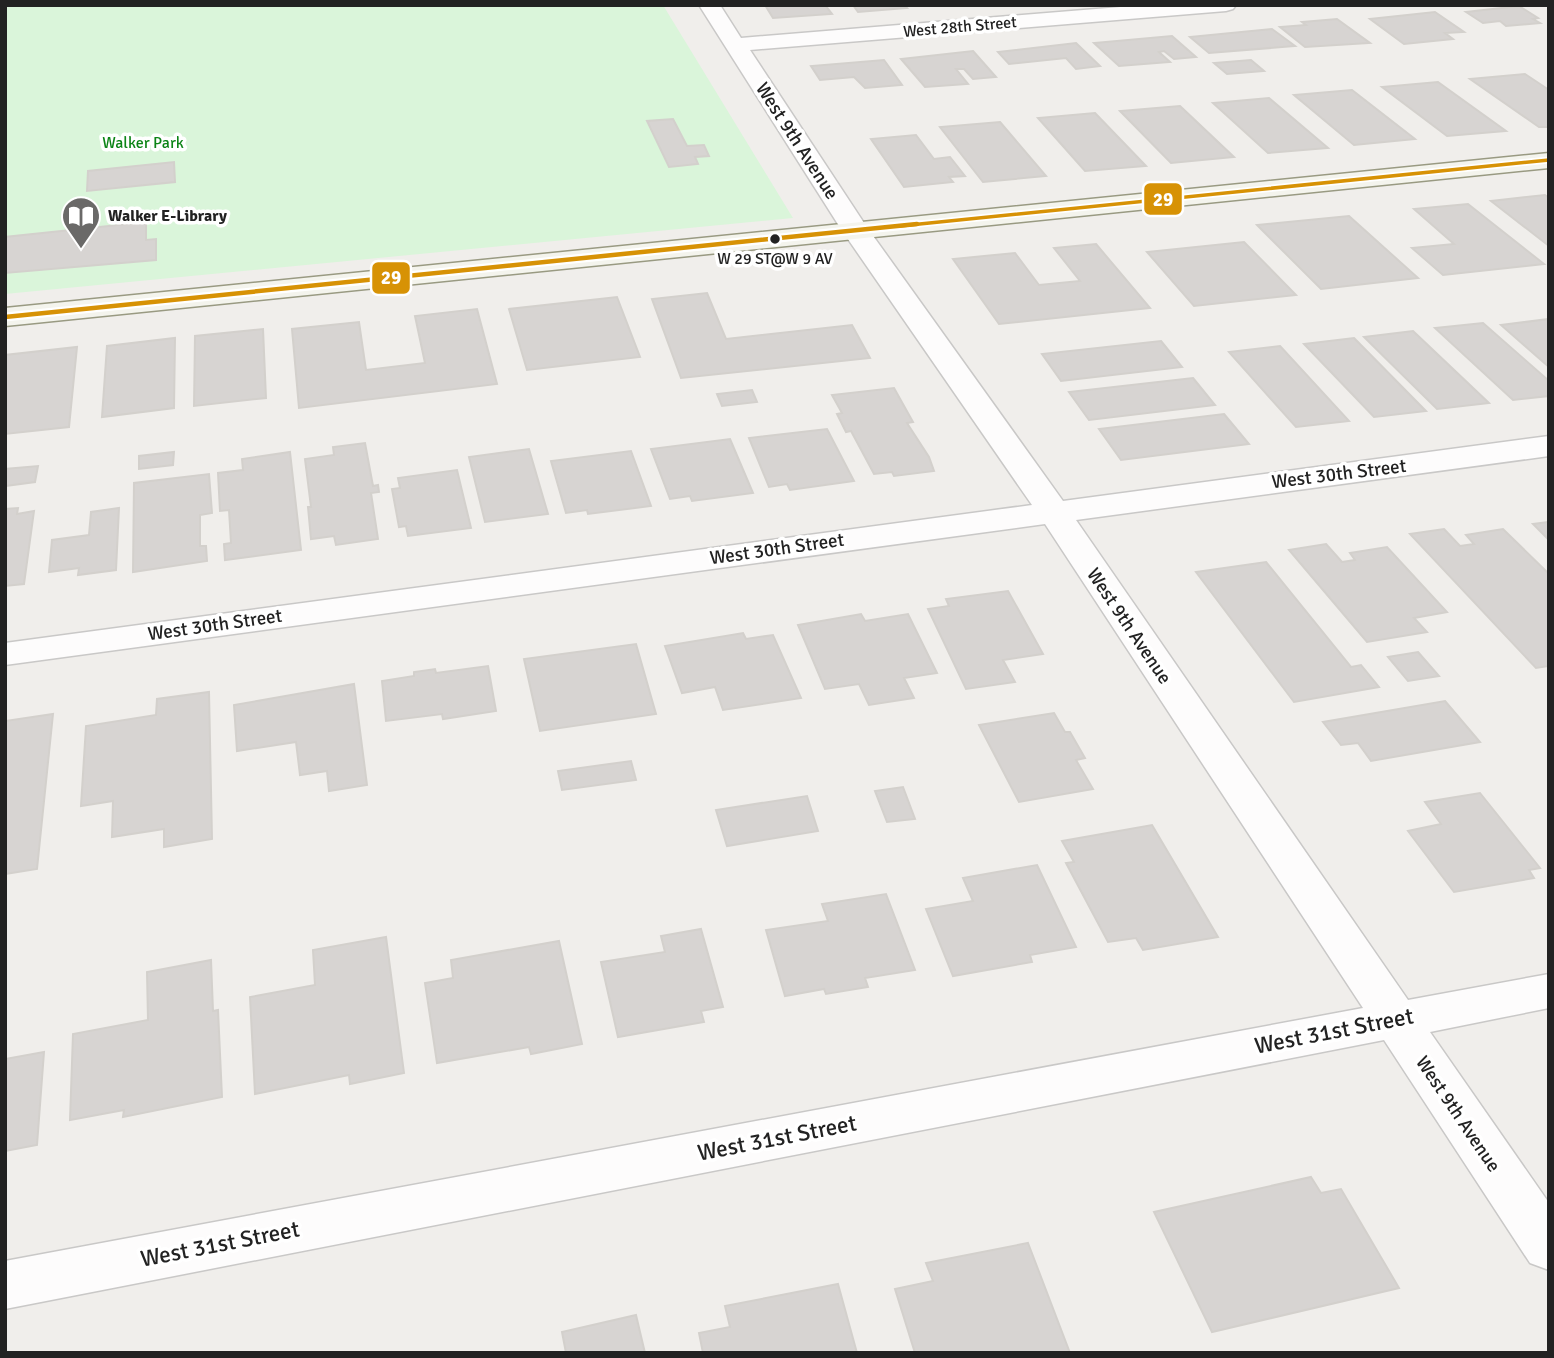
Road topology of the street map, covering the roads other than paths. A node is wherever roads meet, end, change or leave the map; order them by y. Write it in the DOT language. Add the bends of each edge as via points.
graph roads {
  1 [pos="709,5"];
  2 [pos="1226,5"];
  3 [pos="736,46"];
  4 [pos="1549,160"];
  5 [pos="854,229"];
  6 [pos="5,317"];
  7 [pos="1549,446"];
  8 [pos="1053,511"];
  9 [pos="5,654"];
  10 [pos="1549,990"];
  11 [pos="1394,1020"];
  12 [pos="1549,1247"];
  13 [pos="5,1286"];
  1 -- 3 [label="street, West 9th Avenue"];
  2 -- 3 [label="street, West 28th Street"];
  3 -- 5 [label="street, West 9th Avenue"];
  4 -- 5 [label="street"];
  5 -- 6 [label="street"];
  5 -- 8 [label="street, West 9th Avenue"];
  7 -- 8 [label="street, West 30th Street"];
  8 -- 9 [label="street, West 30th Street"];
  8 -- 11 [label="street, West 9th Avenue"];
  10 -- 11 [label="street, West 31st Street"];
  11 -- 12 [label="street, West 9th Avenue"];
  11 -- 13 [label="street, West 31st Street"];
}
